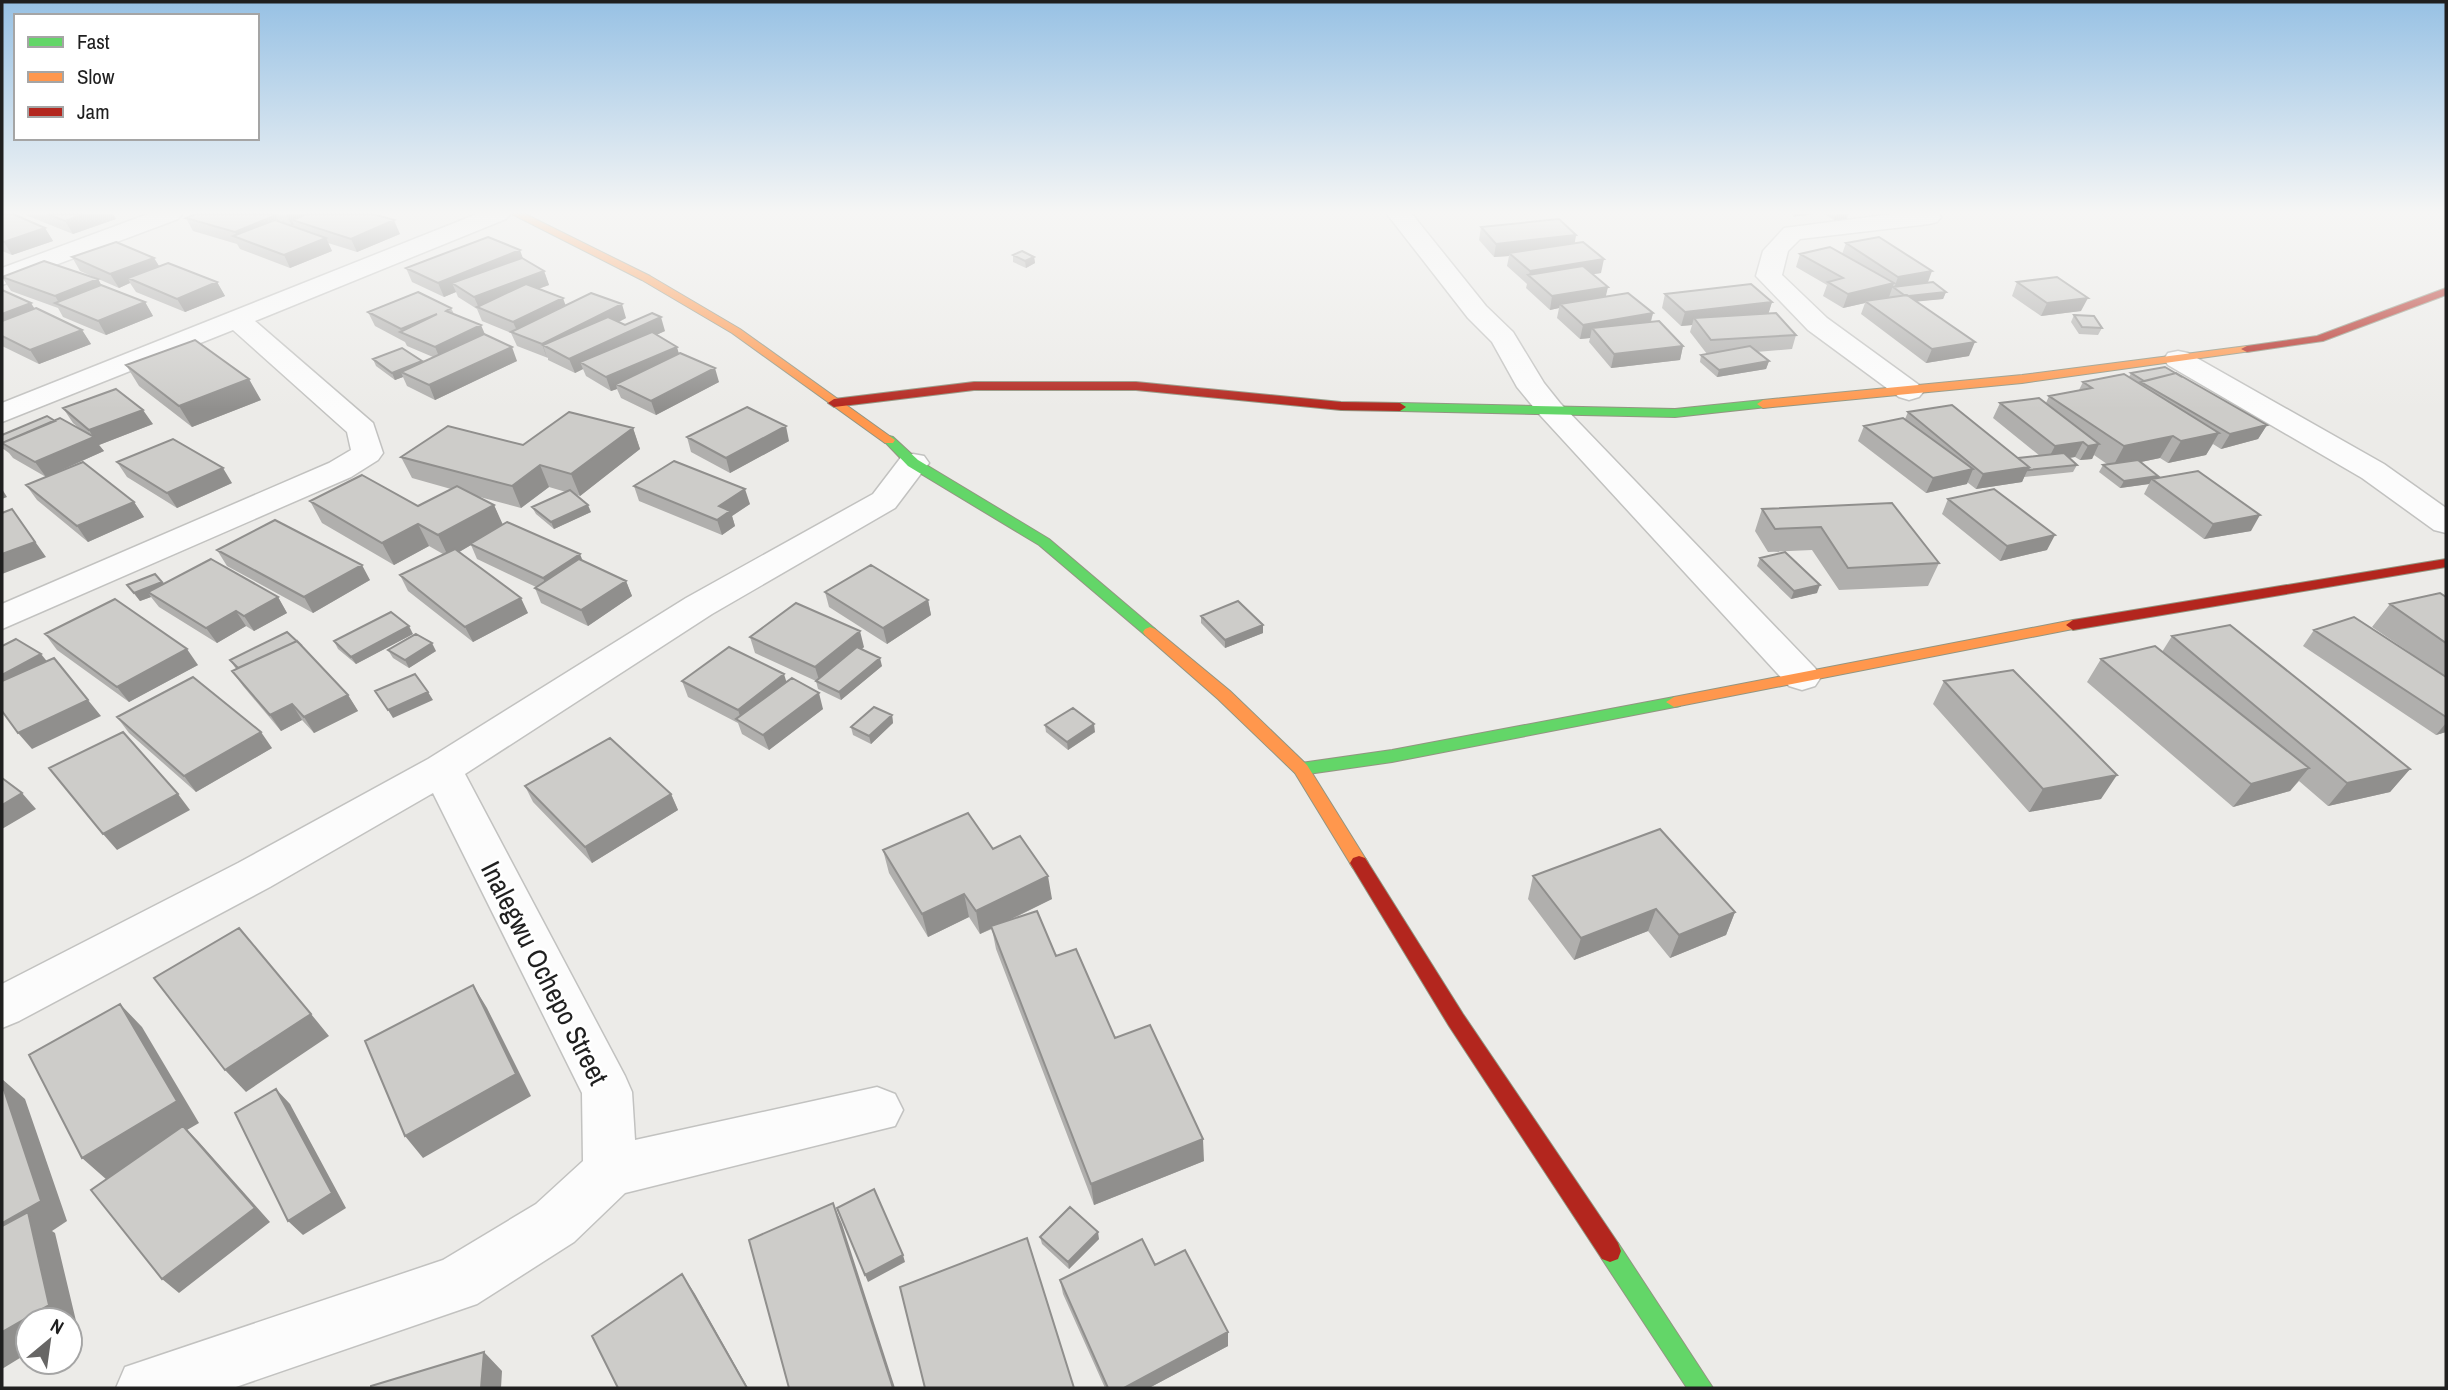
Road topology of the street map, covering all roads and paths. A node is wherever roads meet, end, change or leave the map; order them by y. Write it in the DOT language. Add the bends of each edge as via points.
graph roads {
  1 [pos="334,279"];
  2 [pos="647,279"];
  3 [pos="1451,279"];
  4 [pos="1771,279"];
  5 [pos="2446,291"];
  6 [pos="235,318"];
  7 [pos="2178,359"];
  8 [pos="1909,391"];
  9 [pos="834,403"];
  10 [pos="1550,410"];
  11 [pos="3,411"];
  12 [pos="913,463"];
  13 [pos="2446,523"];
  14 [pos="2446,563"];
  15 [pos="2,618"];
  16 [pos="1802,677"];
  17 [pos="442,769"];
  18 [pos="1301,769"];
  19 [pos="2,1007"];
  20 [pos="877,1110"];
  21 [pos="610,1171"];
  22 [pos="146,1388"];
  23 [pos="1701,1388"];
  1 -- 6 [label="street"];
  2 -- 9 [label="street" via="736,331"];
  3 -- 10 [label="street" via="1503,338"];
  4 -- 8 [label="street" via="1831,337"];
  5 -- 7 [label="street" via="2319,340"];
  6 -- 11 [label="street" via="111,372"];
  6 -- 15 [label="street" via="362,429 367,453 315,481"];
  7 -- 8 [label="street"];
  7 -- 13 [label="street" via="2373,471"];
  8 -- 10 [label="street" via="1675,413"];
  9 -- 10 [label="street" via="974,386 1136,386 1306,404"];
  9 -- 12 [label="street" via="884,435"];
  10 -- 16 [label="street"];
  12 -- 17 [label="street" via="884,500 699,606"];
  12 -- 18 [label="street" via="1044,542 1224,695"];
  14 -- 16 [label="street" via="2129,614"];
  16 -- 18 [label="street" via="1392,756"];
  17 -- 19 [label="street" via="254,875"];
  17 -- 21 [label="street, Inalegwu Ochepo Street" via="607,1092"];
  18 -- 23 [label="street" via="1456,1020"];
  20 -- 21 [label="street"];
  21 -- 22 [label="street" via="555,1223 457,1284"];
}
